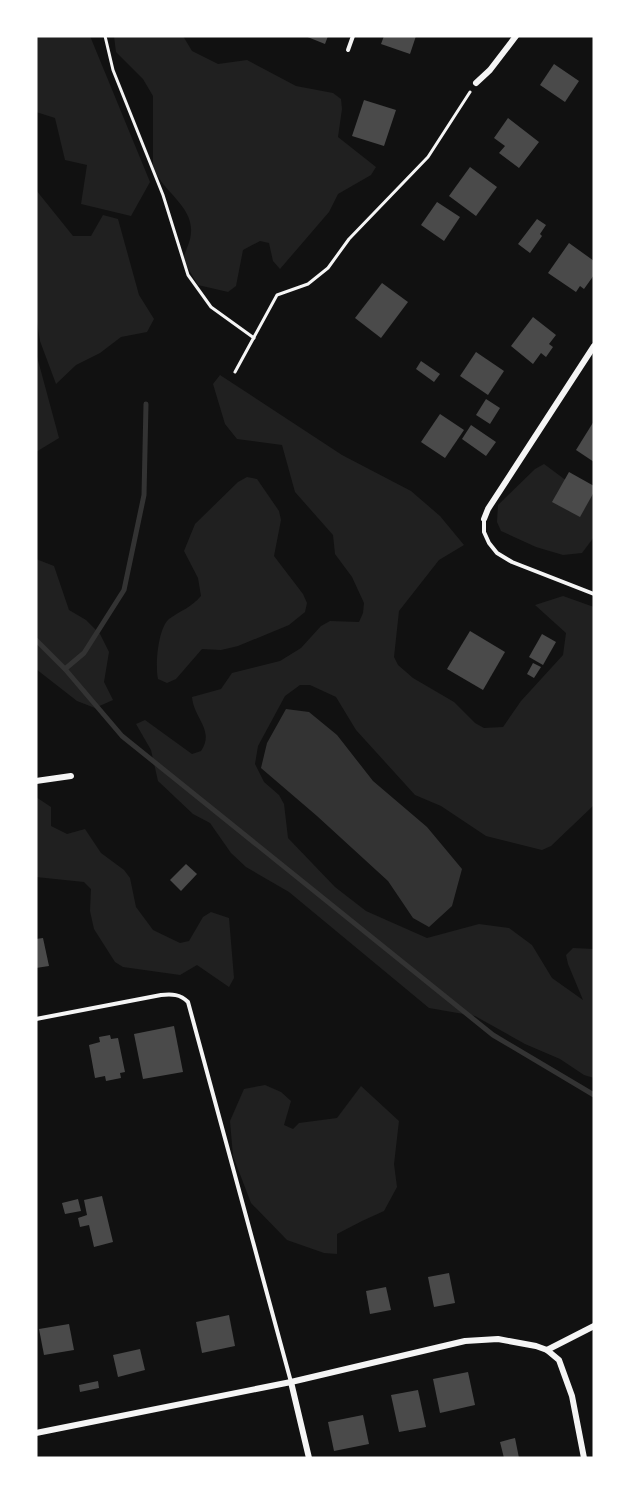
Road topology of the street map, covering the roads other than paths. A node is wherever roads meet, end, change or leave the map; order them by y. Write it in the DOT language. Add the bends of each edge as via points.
graph roads {
  1 [pos="353,36"];
  2 [pos="516,36"];
  3 [pos="348,50"];
  4 [pos="476,83"];
  5 [pos="594,346"];
  6 [pos="484,519"];
  7 [pos="594,594"];
  8 [pos="71,776"];
  9 [pos="36,781"];
  10 [pos="36,1019"];
  11 [pos="594,1326"];
  12 [pos="547,1350"];
  13 [pos="291,1382"];
  14 [pos="36,1433"];
  15 [pos="309,1458"];
  16 [pos="584,1458"];
  1 -- 3 [label="lane"];
  2 -- 4 [label="street"];
  5 -- 6 [label="street"];
  6 -- 7 [label="lane" via="484,532 497,553"];
  8 -- 9 [label="street"];
  10 -- 13 [label="lane" via="161,995 182,996 188,1002"];
  11 -- 12 [label="street"];
  12 -- 13 [label="street" via="520,1341 482,1339"];
  12 -- 16 [label="street" via="564,1370"];
  13 -- 14 [label="street"];
  13 -- 15 [label="street"];
}
